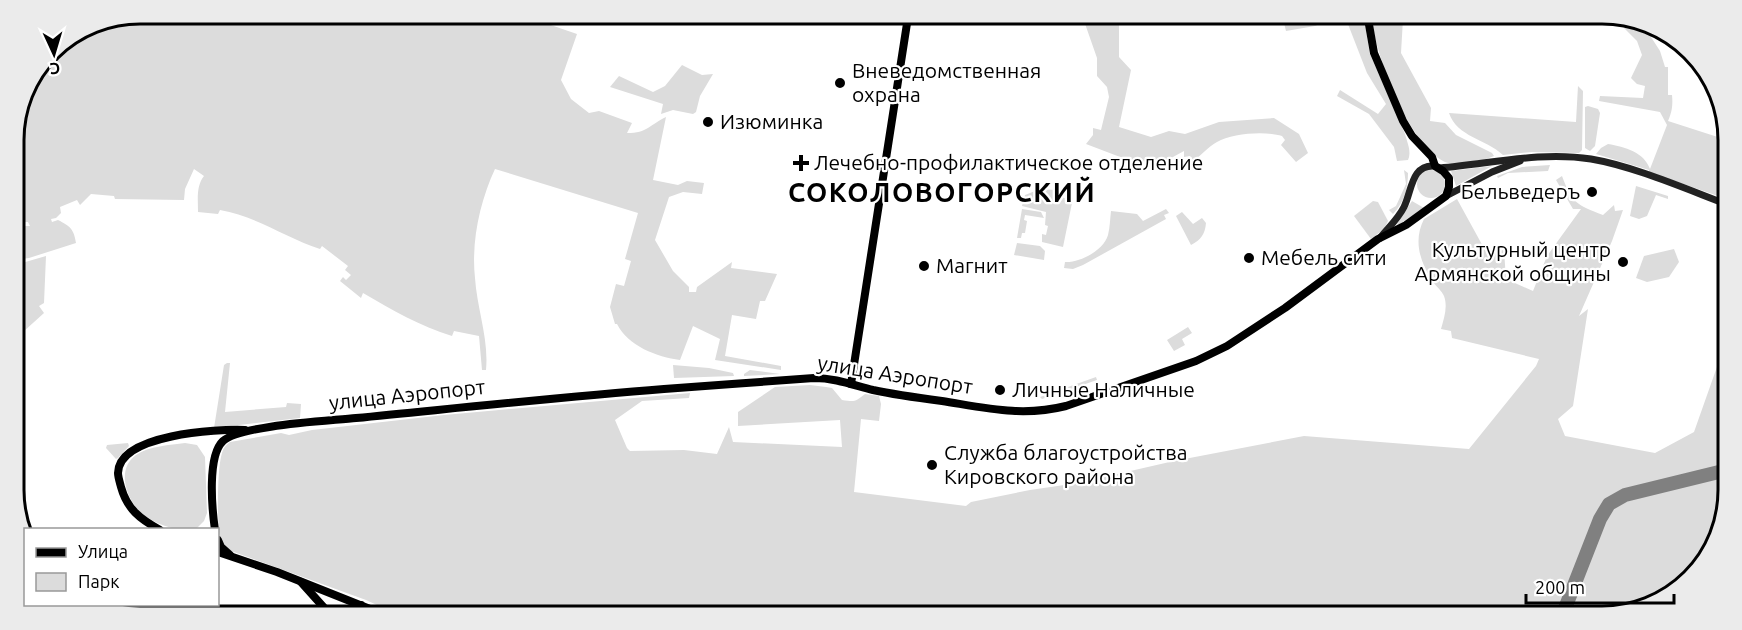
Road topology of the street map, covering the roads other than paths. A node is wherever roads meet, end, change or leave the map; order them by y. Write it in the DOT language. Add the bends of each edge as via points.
graph roads {
  1 [pos="907,24"];
  2 [pos="1369,24"];
  3 [pos="1528,158"];
  4 [pos="1438,167"];
  5 [pos="1446,196"];
  6 [pos="1718,201"];
  7 [pos="1378,239"];
  8 [pos="851,384"];
  9 [pos="255,430"];
  10 [pos="157,528"];
  11 [pos="215,528"];
  12 [pos="219,542"];
  13 [pos="219,552"];
  14 [pos="233,557"];
  15 [pos="300,581"];
  16 [pos="361,605"];
  17 [pos="322,606"];
  18 [pos="354,606"];
  1 -- 8 [label="main road"];
  2 -- 4 [label="main road" via="1374,53 1403,121"];
  3 -- 4 [label="main road, улица Аэропорт"];
  3 -- 5 [label="main road, улица Аэропорт"];
  3 -- 6 [label="main road, улица Аэропорт" via="1592,159"];
  4 -- 5 [label="main road" via="1450,183"];
  4 -- 7 [label="main road, улица Аэропорт" via="1423,168 1416,174 1400,214"];
  5 -- 7 [label="main road, улица Аэропорт" via="1406,225"];
  7 -- 8 [label="main road, улица Аэропорт" via="1227,346 1196,361 1066,406 1013,412"];
  8 -- 9 [label="main road, улица Аэропорт" via="814,378 664,389"];
  9 -- 10 [label="main road" via="226,429 160,439 128,454 118,474 124,497 137,516"];
  9 -- 11 [label="main road" via="231,436 216,452"];
  12 -- 14 [label="main road"];
  13 -- 14 [label="main road"];
  14 -- 15 [label="main road"];
  15 -- 16 [label="main road"];
  15 -- 17 [label="main road"];
  16 -- 18 [label="main road"];
}
